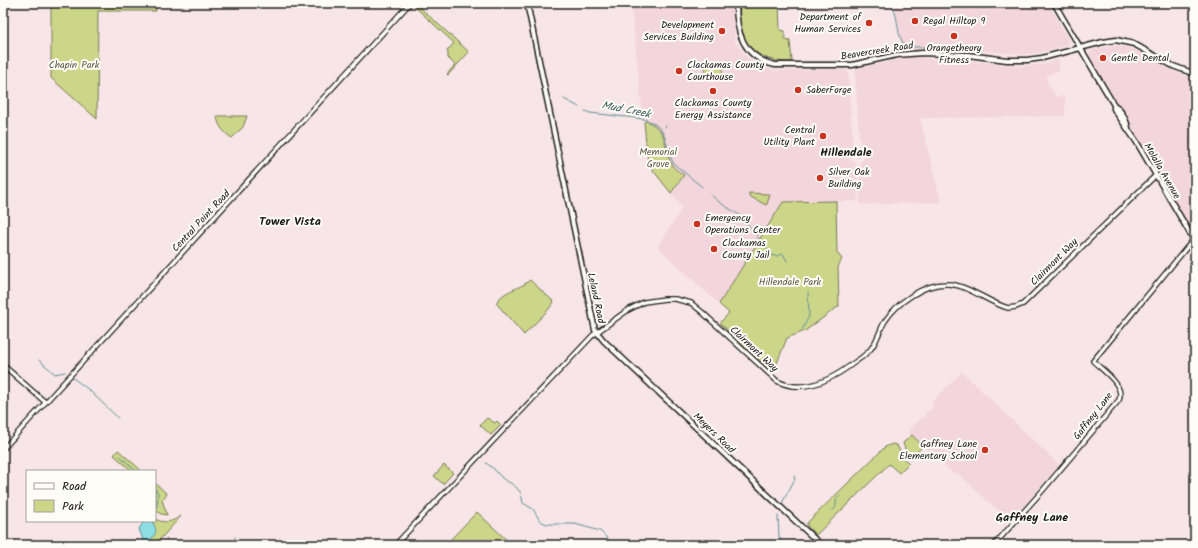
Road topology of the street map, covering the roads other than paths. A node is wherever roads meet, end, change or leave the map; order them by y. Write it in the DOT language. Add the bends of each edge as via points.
graph roads {
  1 [pos="410,3"];
  2 [pos="527,3"];
  3 [pos="736,3"];
  4 [pos="1054,3"];
  5 [pos="1080,48"];
  6 [pos="1195,74"];
  7 [pos="1156,175"];
  8 [pos="1194,241"];
  9 [pos="597,332"];
  10 [pos="3,365"];
  11 [pos="45,402"];
  12 [pos="3,449"];
  13 [pos="395,545"];
  14 [pos="821,545"];
  15 [pos="994,545"];
  1 -- 11 [label="street, Central Point Road"];
  2 -- 9 [label="main road, Leland Road" via="592,319"];
  3 -- 5 [label="main road, Beavercreek Road" via="738,27 746,46 758,59 775,65 852,65 897,55 922,53 1028,60"];
  4 -- 5 [label="main road, Molalla Avenue"];
  5 -- 6 [label="main road, Beavercreek Road" via="1106,41 1126,42"];
  5 -- 7 [label="main road, Molalla Avenue" via="1114,109"];
  7 -- 8 [label="main road, Molalla Avenue"];
  7 -- 9 [label="street, Clairmont Way" via="1023,304 1008,308 956,285 933,286 914,294 897,307 885,322 870,351 840,374 826,380 799,386 777,381 697,308 679,299 640,304"];
  8 -- 15 [label="street, Gaffney Lane" via="1093,361 1117,385 1120,393 1118,400"];
  9 -- 13 [label="street, Leland Road"];
  9 -- 14 [label="main road, Meyers Road"];
  10 -- 11 [label="street"];
  11 -- 12 [label="street, Central Point Road"];
}
